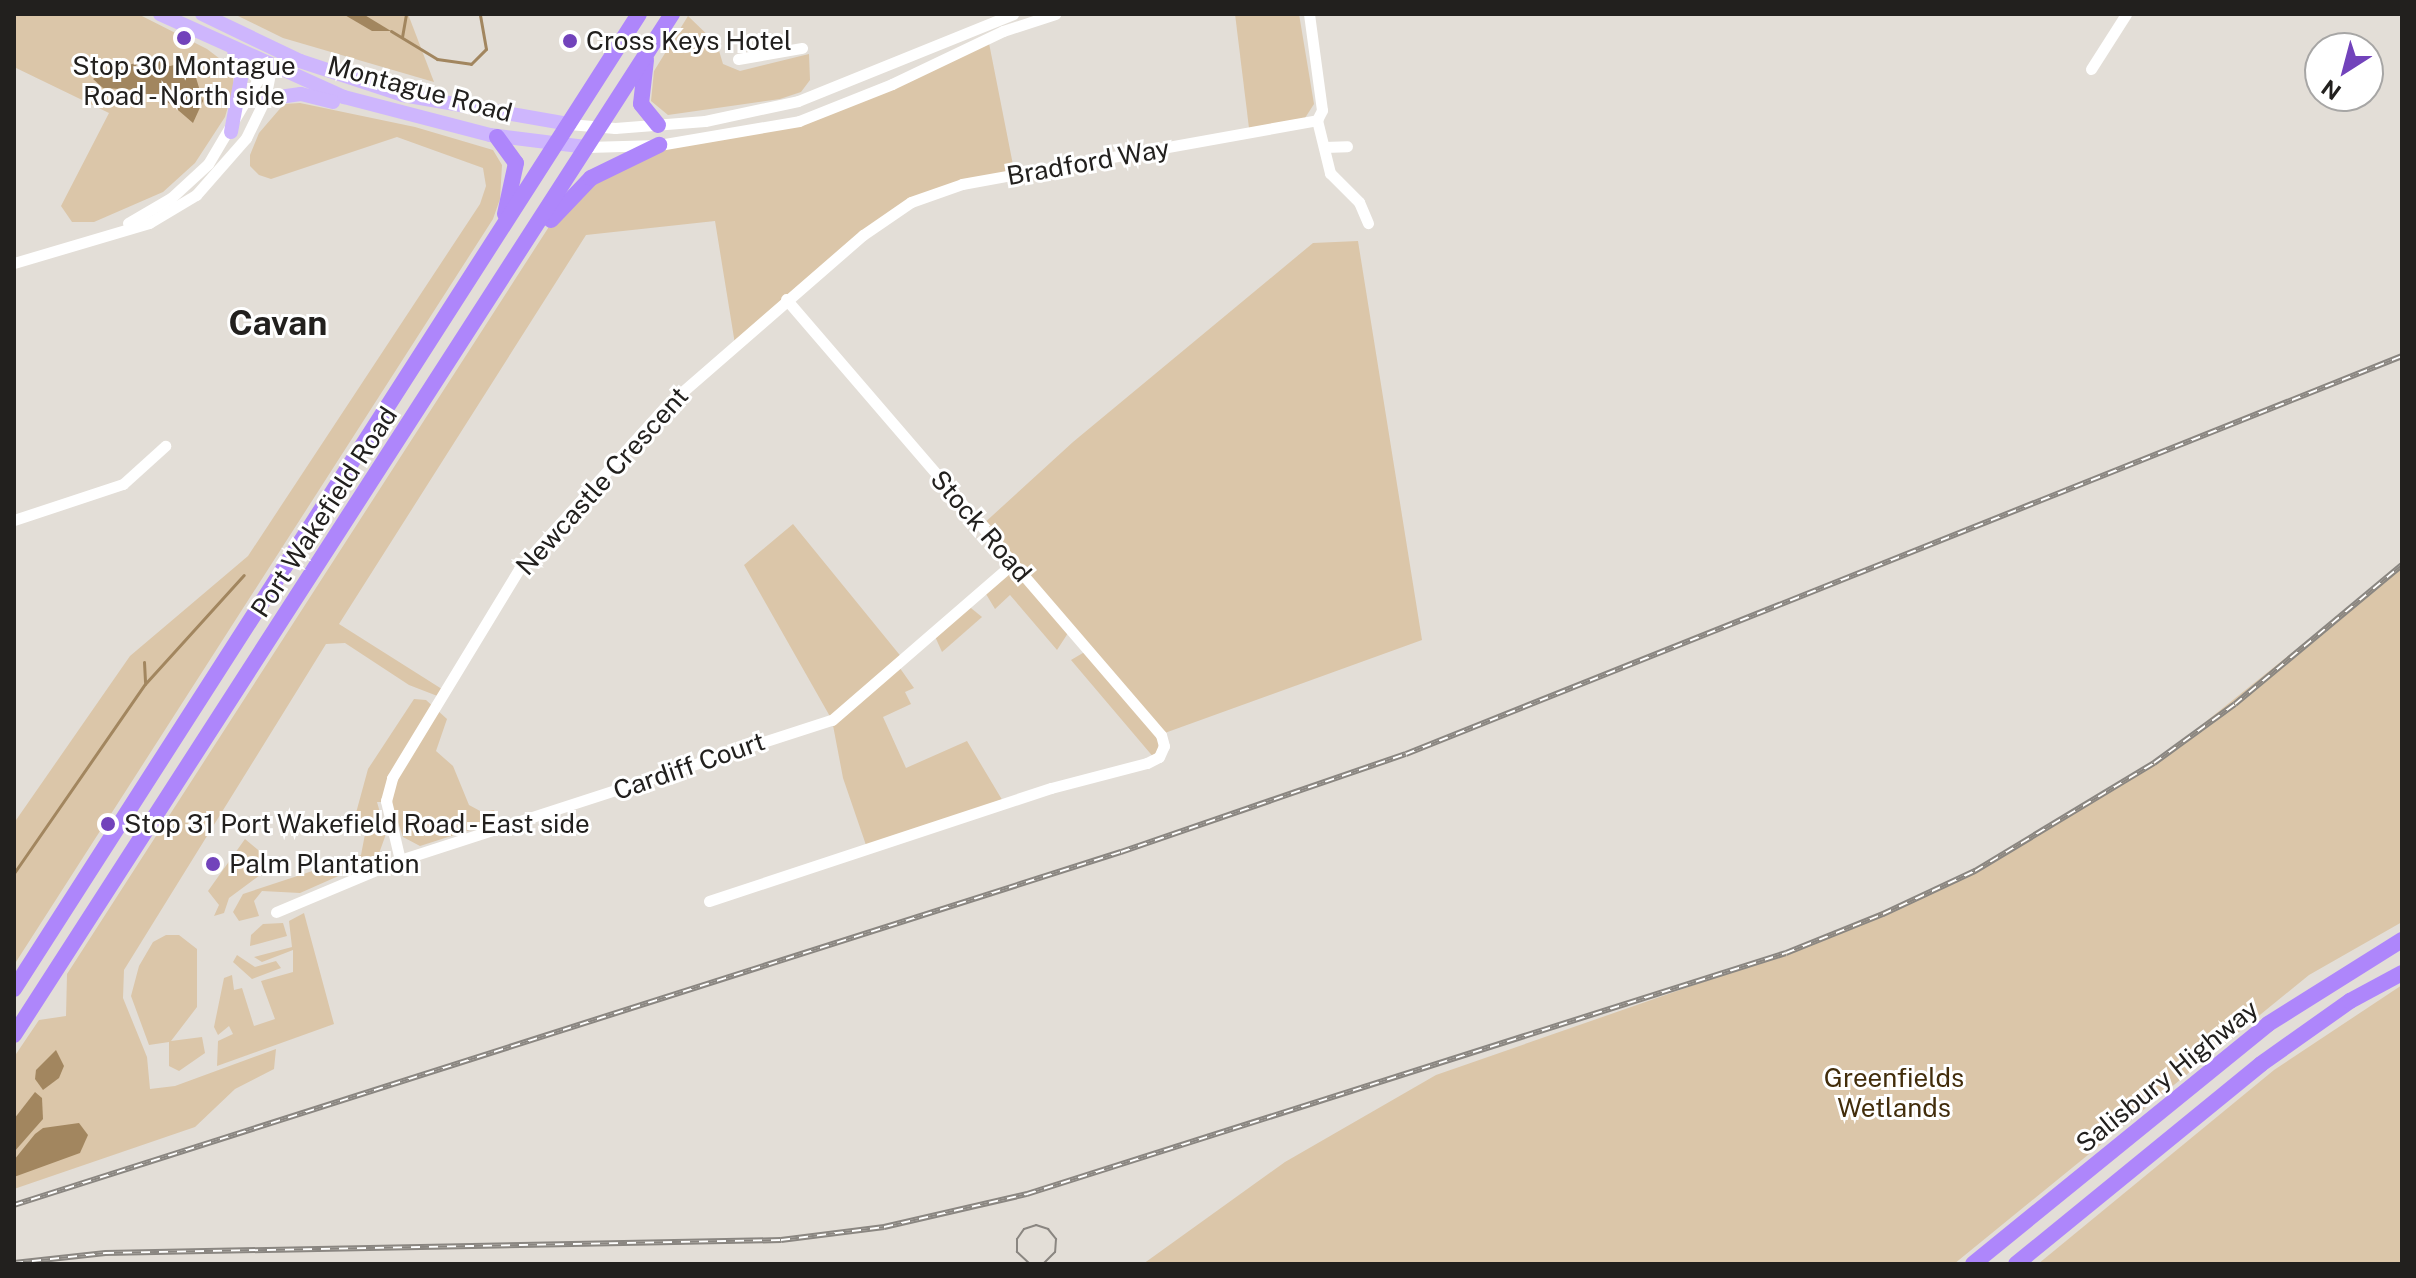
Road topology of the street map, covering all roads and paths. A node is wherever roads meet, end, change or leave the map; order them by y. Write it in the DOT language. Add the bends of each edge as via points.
graph roads {
  1 [pos="160,14"];
  2 [pos="200,14"];
  3 [pos="639,14"];
  4 [pos="672,14"];
  5 [pos="1013,14"];
  6 [pos="1055,14"];
  7 [pos="1309,14"];
  8 [pos="2126,14"];
  9 [pos="802,48"];
  10 [pos="234,51"];
  11 [pos="648,51"];
  12 [pos="738,59"];
  13 [pos="271,68"];
  14 [pos="2091,69"];
  15 [pos="334,74"];
  16 [pos="830,90"];
  17 [pos="265,99"];
  18 [pos="827,111"];
  19 [pos="416,116"];
  20 [pos="1317,120"];
  21 [pos="569,124"];
  22 [pos="658,125"];
  23 [pos="599,128"];
  24 [pos="231,132"];
  25 [pos="497,137"];
  26 [pos="659,145"];
  27 [pos="555,146"];
  28 [pos="1347,146"];
  29 [pos="587,147"];
  30 [pos="1324,147"];
  31 [pos="1368,223"];
  32 [pos="502,228"];
  33 [pos="117,229"];
  34 [pos="14,263"];
  35 [pos="506,275"];
  36 [pos="786,299"];
  37 [pos="165,446"];
  38 [pos="14,520"];
  39 [pos="1013,563"];
  40 [pos="400,860"];
  41 [pos="709,901"];
  42 [pos="276,912"];
  43 [pos="2402,940"];
  44 [pos="2402,973"];
  45 [pos="14,989"];
  46 [pos="14,1035"];
  47 [pos="1973,1264"];
  48 [pos="2016,1264"];
  1 -- 10 [label="main road, Montague Road"];
  2 -- 13 [label="main road" via="264,54"];
  2 -- 15 [label="main road, Montague Road"];
  3 -- 21 [label="highway, Port Wakefield Road"];
  4 -- 11 [label="highway, Port Wakefield Road"];
  5 -- 16 [label="street"];
  6 -- 18 [label="street" via="1003,31"];
  7 -- 20 [label="street" via="1322,110"];
  8 -- 14 [label="street"];
  9 -- 12 [label="street"];
  10 -- 13 [label="main road, Montague Road"];
  10 -- 24 [label="main road" via="242,73"];
  11 -- 22 [label="highway" via="641,104"];
  11 -- 23 [label="highway, Port Wakefield Road"];
  13 -- 15 [label="main road"];
  13 -- 17 [label="street"];
  13 -- 19 [label="main road, Montague Road" via="344,97"];
  13 -- 24 [label="street" via="257,81"];
  15 -- 21 [label="main road, Montague Road" via="456,108"];
  16 -- 18 [label="street"];
  16 -- 22 [label="street" via="743,114"];
  17 -- 19 [label="main road" via="301,94 373,113"];
  17 -- 33 [label="street" via="240,147 203,189 159,219"];
  18 -- 26 [label="street" via="768,129"];
  19 -- 25 [label="main road, Montague Road"];
  20 -- 30 [label="street"];
  20 -- 36 [label="street, Bradford Way" via="962,184 911,202"];
  21 -- 23 [label="street"];
  21 -- 27 [label="highway, Port Wakefield Road"];
  22 -- 23 [label="street"];
  23 -- 29 [label="highway, Port Wakefield Road"];
  24 -- 33 [label="street" via="182,190"];
  25 -- 27 [label="main road, Montague Road"];
  25 -- 32 [label="highway" via="516,163"];
  26 -- 29 [label="street"];
  26 -- 35 [label="highway" via="604,170 579,188"];
  27 -- 29 [label="main road, Montague Road"];
  27 -- 32 [label="highway, Port Wakefield Road"];
  28 -- 30 [label="street"];
  29 -- 35 [label="highway, Port Wakefield Road"];
  30 -- 31 [label="street" via="1336,183 1359,202"];
  32 -- 45 [label="highway, Port Wakefield Road"];
  33 -- 34 [label="street"];
  35 -- 46 [label="highway, Port Wakefield Road"];
  36 -- 39 [label="street, Stock Road"];
  36 -- 40 [label="street, Newcastle Crescent" via="665,407 519,569 388,786 386,801"];
  37 -- 38 [label="street" via="123,484"];
  39 -- 40 [label="street, Cardiff Court" via="832,720"];
  39 -- 41 [label="street, Stock Road" via="1161,735 1159,757"];
  40 -- 42 [label="street, Cardiff Court"];
  43 -- 47 [label="highway, Salisbury Highway" via="2268,1024"];
  44 -- 48 [label="highway, Salisbury Highway" via="2350,1001 2261,1064"];
}
